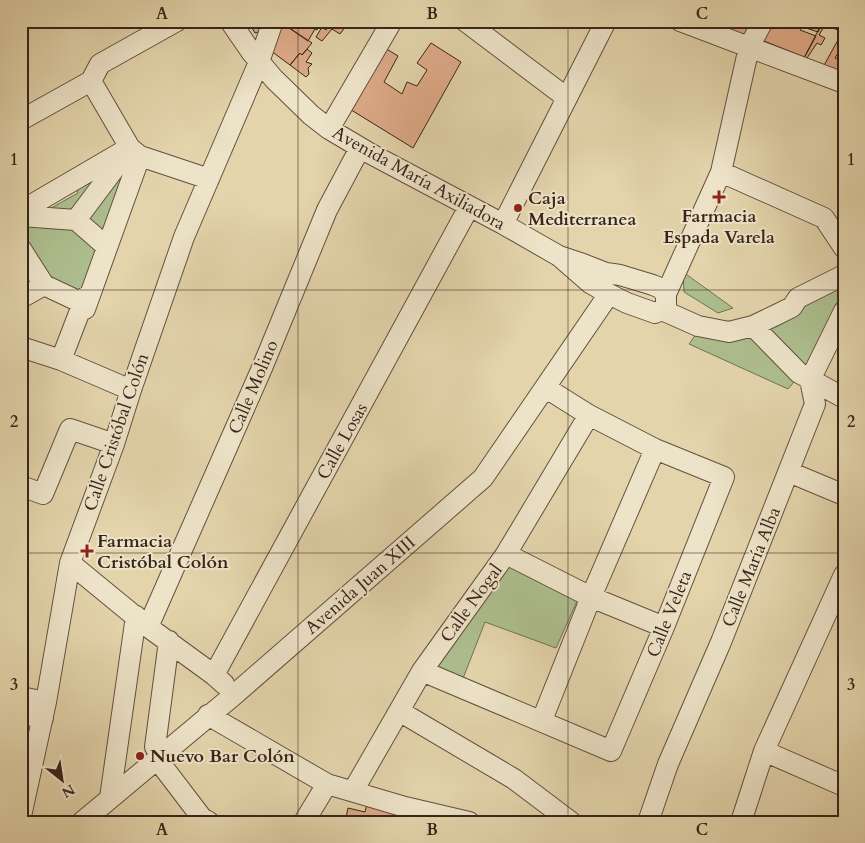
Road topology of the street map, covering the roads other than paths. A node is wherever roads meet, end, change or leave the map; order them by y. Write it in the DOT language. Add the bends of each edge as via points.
graph roads {
  1 [pos="177,21"];
  2 [pos="230,21"];
  3 [pos="273,21"];
  4 [pos="392,21"];
  5 [pos="465,21"];
  6 [pos="606,21"];
  7 [pos="680,21"];
  8 [pos="763,21"];
  9 [pos="750,47"];
  10 [pos="260,59"];
  11 [pos="274,79"];
  12 [pos="90,81"];
  13 [pos="844,83"];
  14 [pos="246,90"];
  15 [pos="567,98"];
  16 [pos="21,120"];
  17 [pos="329,129"];
  18 [pos="360,148"];
  19 [pos="135,152"];
  20 [pos="721,172"];
  21 [pos="209,179"];
  22 [pos="469,207"];
  23 [pos="21,212"];
  24 [pos="21,216"];
  25 [pos="76,220"];
  26 [pos="503,224"];
  27 [pos="108,247"];
  28 [pos="844,248"];
  29 [pos="21,249"];
  30 [pos="844,275"];
  31 [pos="44,285"];
  32 [pos="606,288"];
  33 [pos="90,295"];
  34 [pos="21,298"];
  35 [pos="798,298"];
  36 [pos="665,301"];
  37 [pos="844,312"];
  38 [pos="753,326"];
  39 [pos="21,348"];
  40 [pos="61,360"];
  41 [pos="810,380"];
  42 [pos="546,388"];
  43 [pos="131,390"];
  44 [pos="844,398"];
  45 [pos="589,415"];
  46 [pos="114,444"];
  47 [pos="654,449"];
  48 [pos="789,472"];
  49 [pos="21,486"];
  50 [pos="844,495"];
  51 [pos="506,554"];
  52 [pos="70,563"];
  53 [pos="844,575"];
  54 [pos="591,597"];
  55 [pos="142,622"];
  56 [pos="664,627"];
  57 [pos="169,641"];
  58 [pos="422,670"];
  59 [pos="214,675"];
  60 [pos="234,695"];
  61 [pos="21,697"];
  62 [pos="44,710"];
  63 [pos="399,710"];
  64 [pos="21,714"];
  65 [pos="208,715"];
  66 [pos="542,720"];
  67 [pos="764,751"];
  68 [pos="156,753"];
  69 [pos="327,784"];
  70 [pos="844,785"];
  71 [pos="353,791"];
  72 [pos="110,798"];
  73 [pos="21,816"];
  74 [pos="82,822"];
  75 [pos="209,822"];
  76 [pos="304,822"];
  77 [pos="469,822"];
  78 [pos="571,822"];
  79 [pos="648,822"];
  80 [pos="741,822"];
  1 -- 12 [label="street" via="100,64"];
  2 -- 10 [label="street, Avenida María Axiliadora"];
  3 -- 10 [label="street, Calle Cristóbal Colón"];
  4 -- 17 [label="street"];
  5 -- 15 [label="street"];
  6 -- 15 [label="street"];
  7 -- 9 [label="street"];
  8 -- 9 [label="street"];
  9 -- 13 [label="street"];
  9 -- 20 [label="street"];
  10 -- 11 [label="street, Avenida María Axiliadora"];
  10 -- 14 [label="street, Calle Cristóbal Colón"];
  11 -- 14 [label="street" via="259,81"];
  11 -- 17 [label="street, Avenida María Axiliadora"];
  12 -- 16 [label="street"];
  12 -- 19 [label="street"];
  14 -- 21 [label="street, Calle Cristóbal Colón"];
  15 -- 26 [label="street"];
  17 -- 18 [label="street, Avenida María Axiliadora"];
  18 -- 22 [label="street, Avenida María Axiliadora"];
  18 -- 55 [label="street, Calle Molino" via="327,210 262,368"];
  19 -- 21 [label="street"];
  19 -- 23 [label="street"];
  19 -- 25 [label="street"];
  19 -- 27 [label="street"];
  20 -- 28 [label="street" via="824,218"];
  20 -- 36 [label="street"];
  21 -- 43 [label="street, Calle Cristóbal Colón" via="184,237"];
  22 -- 26 [label="street, Avenida María Axiliadora"];
  22 -- 59 [label="street, Calle Losas"];
  24 -- 25 [label="street"];
  25 -- 27 [label="street"];
  26 -- 32 [label="street, Avenida María Axiliadora" via="559,256 583,264"];
  27 -- 33 [label="street"];
  29 -- 31 [label="street"];
  30 -- 35 [label="street"];
  31 -- 33 [label="street" via="78,301"];
  31 -- 34 [label="street"];
  32 -- 36 [label="street" via="655,313"];
  32 -- 36 [label="street" via="620,274 660,288"];
  32 -- 42 [label="street, Avenida Juan XIII" via="597,311"];
  33 -- 40 [label="street" via="85,309 81,308"];
  35 -- 36 [label="street" via="789,298 766,310 731,320 710,317"];
  35 -- 38 [label="street" via="792,307"];
  36 -- 38 [label="street" via="698,326 712,330 729,332"];
  37 -- 41 [label="street"];
  38 -- 41 [label="street"];
  39 -- 40 [label="street"];
  40 -- 43 [label="street"];
  41 -- 44 [label="street"];
  41 -- 48 [label="street, Calle María Alba" via="814,404"];
  42 -- 45 [label="street"];
  42 -- 60 [label="street, Avenida Juan XIII" via="482,478"];
  43 -- 46 [label="street, Calle Cristóbal Colón"];
  45 -- 47 [label="street"];
  45 -- 51 [label="street, Calle Nogal"];
  46 -- 49 [label="street" via="70,429 43,494"];
  46 -- 52 [label="street, Calle Cristóbal Colón"];
  47 -- 54 [label="street"];
  47 -- 56 [label="street, Calle Veleta" via="724,477"];
  48 -- 50 [label="street"];
  48 -- 79 [label="street, Calle María Alba" via="668,764"];
  51 -- 54 [label="street"];
  51 -- 58 [label="street, Calle Nogal"];
  52 -- 55 [label="street"];
  52 -- 62 [label="street, Calle Cristóbal Colón"];
  53 -- 67 [label="street"];
  54 -- 56 [label="street"];
  54 -- 66 [label="street"];
  55 -- 57 [label="street"];
  55 -- 72 [label="street, Calle Molino"];
  56 -- 66 [label="street, Calle Veleta" via="611,751"];
  57 -- 59 [label="street"];
  57 -- 68 [label="street"];
  58 -- 63 [label="street, Calle Nogal"];
  58 -- 66 [label="street"];
  59 -- 60 [label="street"];
  60 -- 65 [label="street, Avenida Juan XIII"];
  61 -- 62 [label="street"];
  62 -- 64 [label="street"];
  62 -- 73 [label="street, Calle Cristóbal Colón"];
  63 -- 71 [label="street, Calle Nogal"];
  63 -- 78 [label="street" via="514,779"];
  65 -- 68 [label="street, Avenida Juan XIII"];
  65 -- 69 [label="street"];
  67 -- 70 [label="street"];
  67 -- 80 [label="street"];
  68 -- 72 [label="street, Avenida Juan XIII"];
  68 -- 75 [label="street" via="202,818"];
  69 -- 71 [label="street"];
  69 -- 76 [label="street"];
  71 -- 77 [label="street"];
  72 -- 74 [label="street, Avenida Juan XIII"];
}
